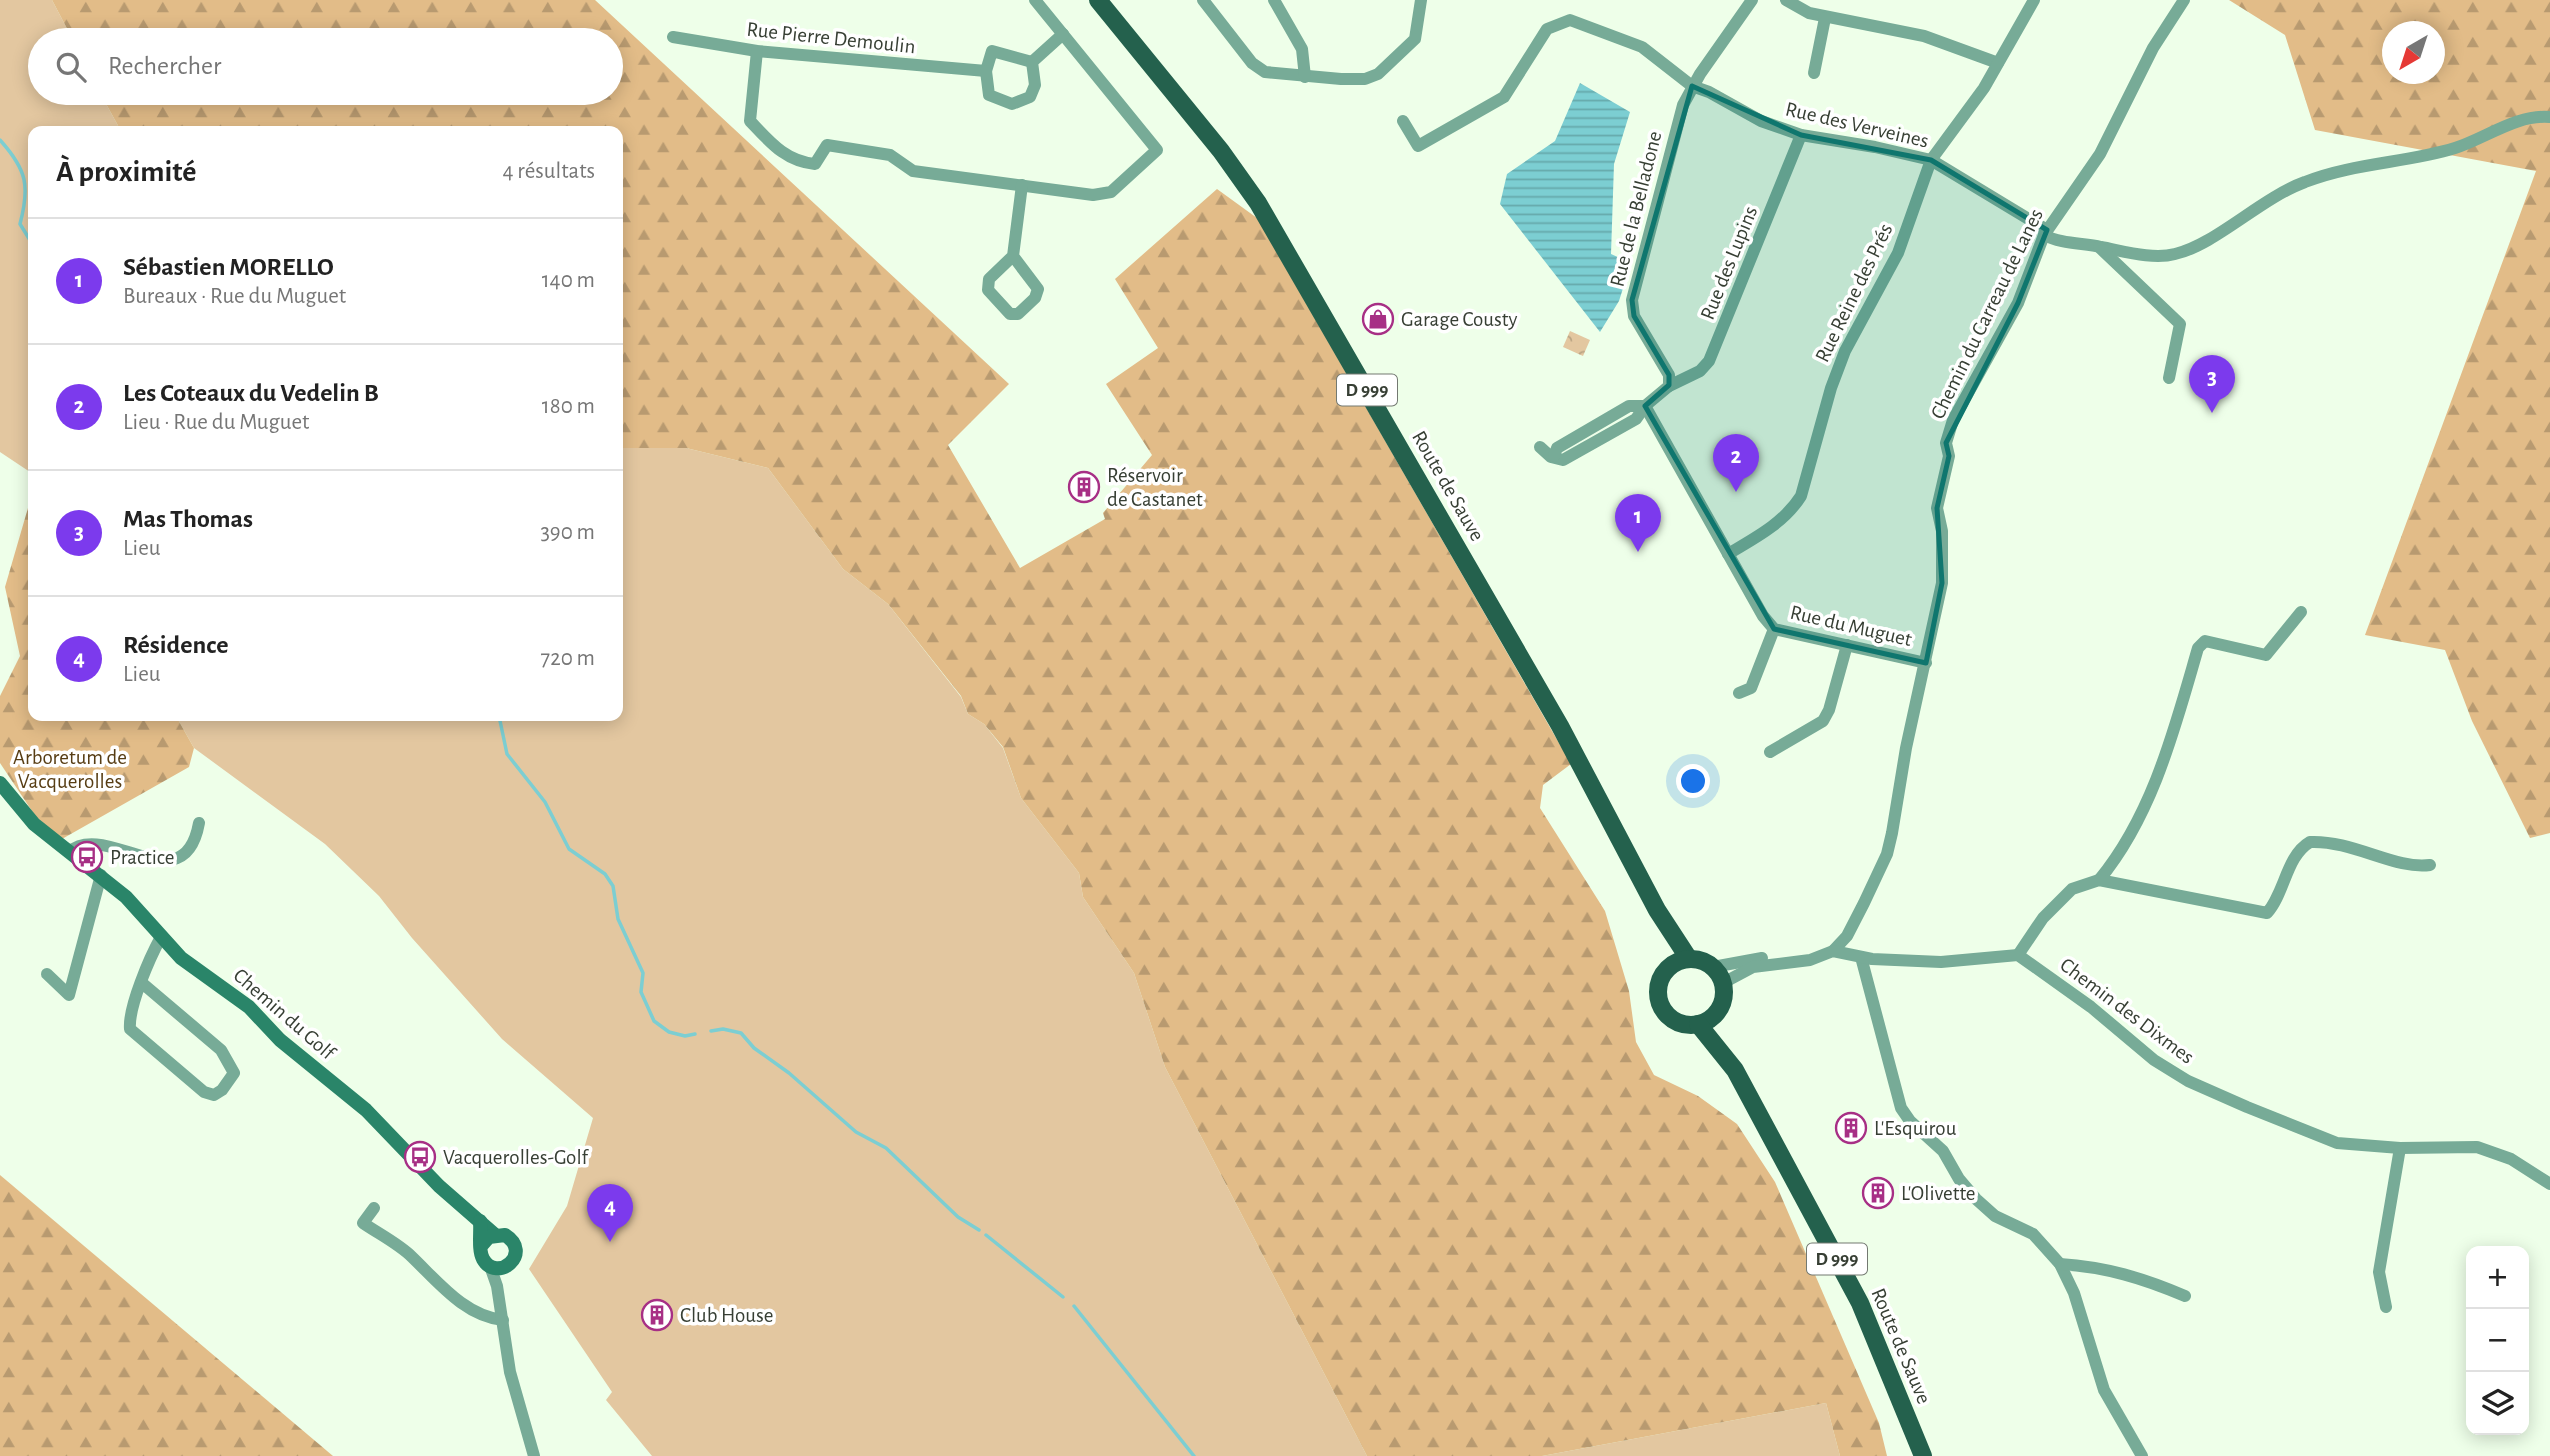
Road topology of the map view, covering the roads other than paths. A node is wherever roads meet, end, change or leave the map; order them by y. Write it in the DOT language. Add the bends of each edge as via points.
graph roads {
  1 [pos="1035,0"];
  2 [pos="1098,0"];
  3 [pos="1203,0"];
  4 [pos="1274,0"];
  5 [pos="1421,0"];
  6 [pos="1752,0"];
  7 [pos="1786,0"];
  8 [pos="2034,0"];
  9 [pos="2184,0"];
  10 [pos="1825,18"];
  11 [pos="1063,34"];
  12 [pos="673,37"];
  13 [pos="757,51"];
  14 [pos="1032,62"];
  15 [pos="1998,63"];
  16 [pos="986,71"];
  17 [pos="1814,73"];
  18 [pos="1306,77"];
  19 [pos="1692,86"];
  20 [pos="2550,117"];
  21 [pos="1403,121"];
  22 [pos="1801,135"];
  23 [pos="1931,160"];
  24 [pos="1022,185"];
  25 [pos="2046,232"];
  26 [pos="2098,246"];
  27 [pos="1013,256"];
  28 [pos="2169,378"];
  29 [pos="1669,386"];
  30 [pos="1645,407"];
  31 [pos="1540,447"];
  32 [pos="1728,554"];
  33 [pos="2301,612"];
  34 [pos="1774,629"];
  35 [pos="1847,645"];
  36 [pos="1926,663"];
  37 [pos="1739,693"];
  38 [pos="1770,751"];
  39 [pos="0,783"];
  40 [pos="199,823"];
  41 [pos="69,852"];
  42 [pos="2430,865"];
  43 [pos="101,876"];
  44 [pos="2099,880"];
  45 [pos="1657,911"];
  46 [pos="161,937"];
  47 [pos="1833,951"];
  48 [pos="2018,955"];
  49 [pos="1860,957"];
  50 [pos="1689,959"];
  51 [pos="1793,961"];
  52 [pos="1669,967"];
  53 [pos="1713,967"];
  54 [pos="47,974"];
  55 [pos="142,983"];
  56 [pos="1723,984"];
  57 [pos="1720,1008"];
  58 [pos="1698,1024"];
  59 [pos="1735,1070"];
  60 [pos="2400,1148"];
  61 [pos="2550,1184"];
  62 [pos="374,1208"];
  63 [pos="480,1221"];
  64 [pos="494,1234"];
  65 [pos="482,1245"];
  66 [pos="2060,1264"];
  67 [pos="496,1267"];
  68 [pos="2185,1296"];
  69 [pos="2386,1307"];
  70 [pos="503,1320"];
  71 [pos="534,1456"];
  72 [pos="1923,1456"];
  73 [pos="2142,1456"];
  1 -- 11 [label="street"];
  2 -- 45 [label="main road, Route de Sauve / D 999" via="1258,203 1560,726"];
  3 -- 18 [label="street" via="1252,63 1265,72"];
  4 -- 18 [label="street" via="1302,49"];
  5 -- 18 [label="street" via="1415,38 1378,74 1365,79"];
  6 -- 19 [label="street, Rue de la Belladone"];
  7 -- 10 [label="street"];
  8 -- 15 [label="street, Rue Reine des Prés"];
  9 -- 25 [label="street, Chemin du Carreau de Lanes" via="2153,48 2100,155"];
  10 -- 15 [label="street" via="1924,36"];
  10 -- 17 [label="street"];
  11 -- 14 [label="street"];
  11 -- 24 [label="street" via="1157,150 1111,192 1093,195"];
  12 -- 13 [label="street, Rue Pierre Demoulin"];
  13 -- 16 [label="street, Rue Pierre Demoulin"];
  13 -- 24 [label="street" via="750,121 778,151 800,163 815,164 827,145 890,155 913,171"];
  14 -- 16 [label="street" via="992,51"];
  14 -- 16 [label="street" via="1035,85 1030,97 1012,104 989,95"];
  15 -- 23 [label="street, Rue Reine des Prés"];
  19 -- 21 [label="street, Rue des Verveines" via="1627,38 1562,20 1547,29 1504,97 1418,146"];
  19 -- 22 [label="street, Rue des Verveines" via="1761,121"];
  19 -- 29 [label="street, Rue de la Belladone" via="1681,112 1632,300 1634,316 1669,375"];
  20 -- 26 [label="street, Rue des Verveines" via="2530,117 2485,138 2435,153 2376,162 2305,181 2173,255"];
  22 -- 23 [label="street, Rue des Verveines"];
  22 -- 29 [label="street, Rue des Lupins" via="1709,361 1700,371"];
  23 -- 25 [label="street, Rue des Verveines"];
  23 -- 32 [label="street, Rue Reine des Prés" via="1899,253 1830,388 1801,496 1777,524"];
  24 -- 27 [label="street"];
  25 -- 26 [label="street, Rue des Verveines"];
  25 -- 36 [label="street, Chemin du Carreau de Lanes" via="2018,303 1953,420 1945,443 1949,456 1937,508 1942,583"];
  26 -- 28 [label="street" via="2180,324"];
  27 -- 27 [label="street" via="989,279 988,290 1010,314 1017,314 1038,289"];
  29 -- 30 [label="street"];
  30 -- 31 [label="street" via="1636,419 1563,460"];
  30 -- 32 [label="street, Rue du Muguet"];
  32 -- 34 [label="street, Rue du Muguet"];
  33 -- 44 [label="street" via="2266,655 2205,641 2198,648 2159,771 2118,857"];
  34 -- 35 [label="street, Rue du Muguet"];
  34 -- 37 [label="street" via="1751,688"];
  35 -- 36 [label="street, Rue du Muguet"];
  35 -- 38 [label="street" via="1823,721"];
  36 -- 47 [label="street, Chemin du Carreau de Lanes" via="1887,854 1847,936"];
  39 -- 41 [label="street, Chemin du Golf" via="34,824"];
  40 -- 41 [label="street" via="196,840 187,853 166,862 93,842 79,843"];
  41 -- 43 [label="street, Chemin du Golf"];
  42 -- 44 [label="street" via="2415,867 2348,845 2309,842 2299,850 2277,902 2267,913"];
  43 -- 46 [label="street, Chemin du Golf"];
  43 -- 54 [label="street" via="69,995"];
  44 -- 48 [label="street" via="2072,889 2043,918"];
  45 -- 50 [label="main road, Route de Sauve / D 999"];
  45 -- 52 [label="main road, Route de Sauve / D 999"];
  46 -- 55 [label="street"];
  46 -- 63 [label="street, Chemin du Golf" via="181,958 233,993 280,1040 349,1096"];
  47 -- 49 [label="street"];
  47 -- 51 [label="street"];
  48 -- 49 [label="street" via="1941,962"];
  48 -- 60 [label="street, Chemin des Dixmes" via="2188,1081 2337,1143"];
  49 -- 66 [label="street" via="1901,1108 1943,1150 1976,1199 1995,1216 2033,1234"];
  50 -- 52 [label="main road"];
  50 -- 53 [label="main road"];
  51 -- 53 [label="street" via="1763,958"];
  51 -- 56 [label="street" via="1753,967"];
  52 -- 58 [label="main road" via="1658,985 1661,1006 1677,1022"];
  53 -- 56 [label="main road"];
  55 -- 55 [label="street" via="130,1029 204,1093 214,1095 222,1090 234,1073 221,1050"];
  56 -- 57 [label="main road"];
  57 -- 58 [label="main road"];
  57 -- 59 [label="main road, Route de Sauve / D 999" via="1721,1033"];
  58 -- 59 [label="main road, Route de Sauve / D 999"];
  59 -- 72 [label="main road, Route de Sauve / D 999" via="1860,1303"];
  60 -- 61 [label="street, Chemin des Dixmes" via="2477,1147 2511,1160"];
  60 -- 69 [label="street" via="2379,1272"];
  62 -- 70 [label="street" via="363,1223 411,1256 483,1318"];
  63 -- 64 [label="street, Chemin du Golf"];
  63 -- 65 [label="street"];
  64 -- 65 [label="street"];
  64 -- 67 [label="street" via="505,1235 515,1245 514,1259"];
  65 -- 67 [label="street" via="482,1257"];
  66 -- 68 [label="street" via="2138,1276"];
  66 -- 73 [label="street" via="2074,1293 2104,1390"];
  67 -- 70 [label="street"];
  70 -- 71 [label="street" via="511,1380"];
}
